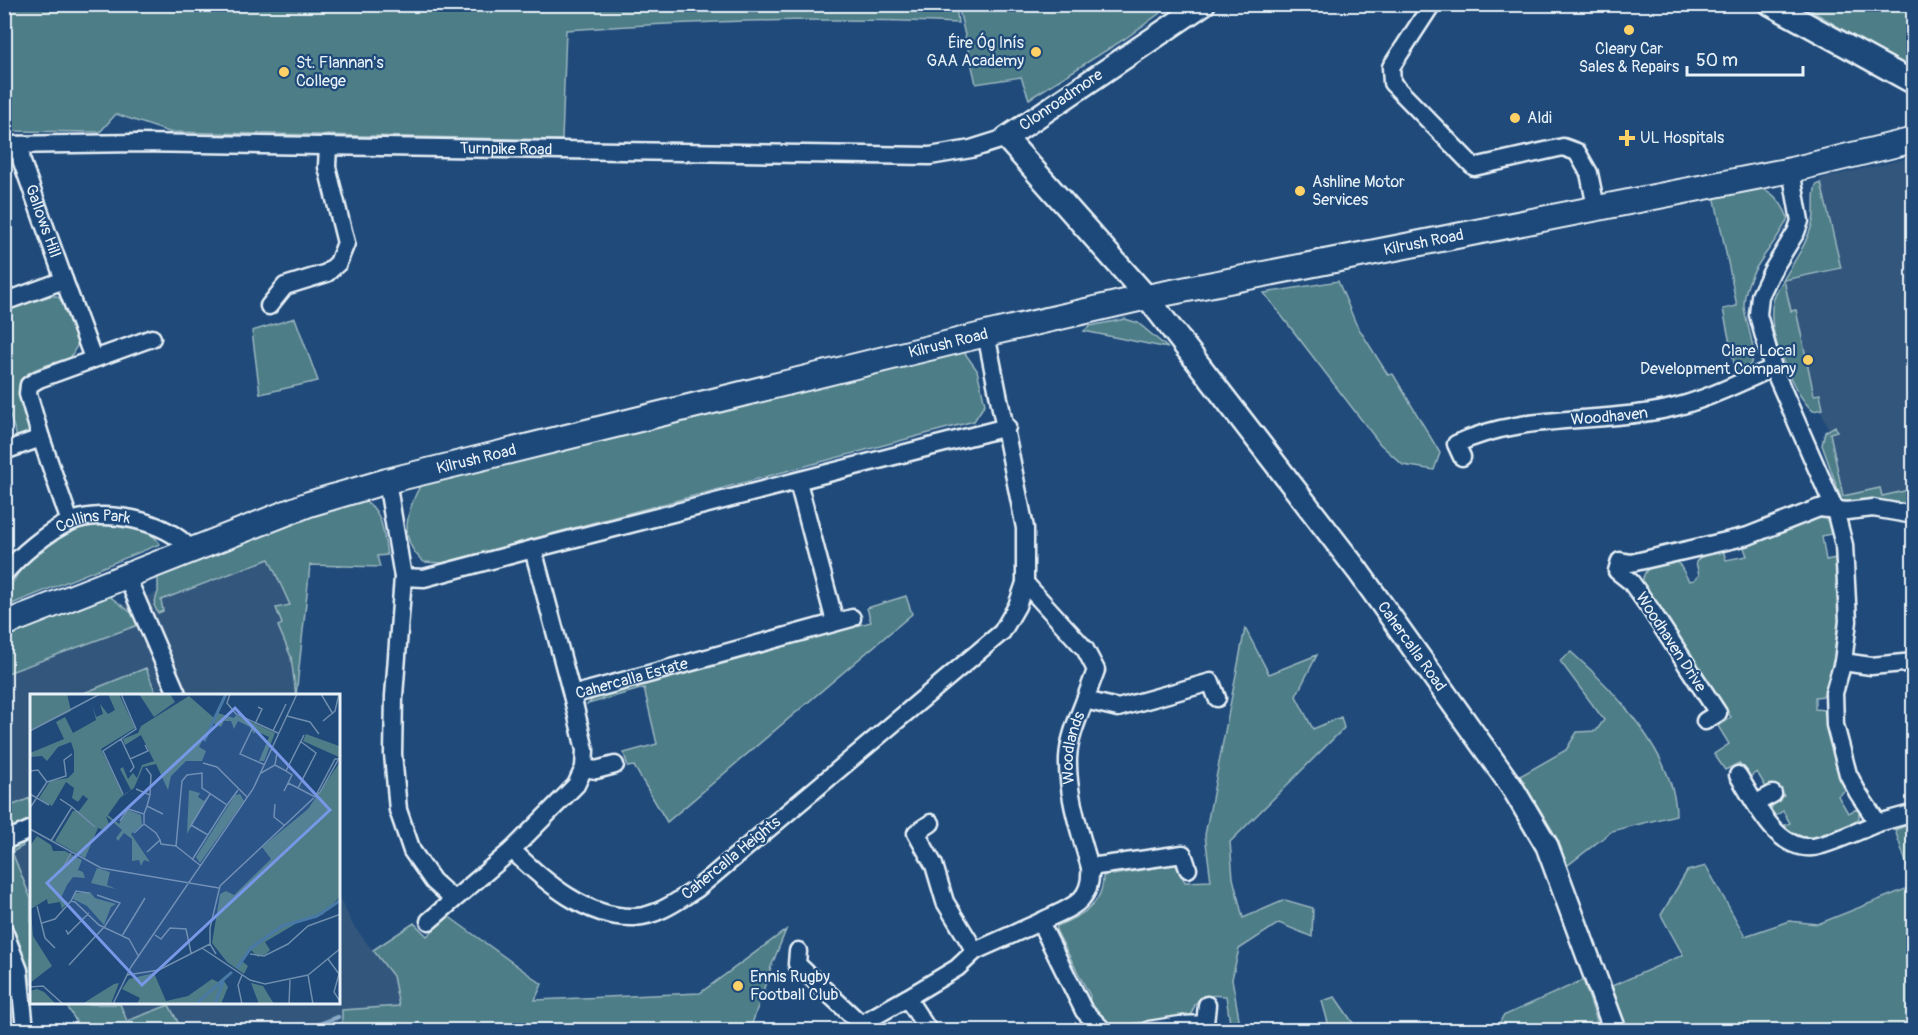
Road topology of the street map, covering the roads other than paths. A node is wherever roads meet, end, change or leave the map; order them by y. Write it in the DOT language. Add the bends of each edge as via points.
graph roads {
  1 [pos="1204,4"];
  2 [pos="1432,4"];
  3 [pos="1770,4"];
  4 [pos="1914,83"];
  5 [pos="1006,138"];
  6 [pos="1914,140"];
  7 [pos="12,145"];
  8 [pos="328,146"];
  9 [pos="4,154"];
  10 [pos="1791,170"];
  11 [pos="1596,207"];
  12 [pos="64,280"];
  13 [pos="1147,297"];
  14 [pos="4,302"];
  15 [pos="269,306"];
  16 [pos="986,334"];
  17 [pos="152,338"];
  18 [pos="93,358"];
  19 [pos="1773,368"];
  20 [pos="1006,427"];
  21 [pos="41,438"];
  22 [pos="4,451"];
  23 [pos="1462,457"];
  24 [pos="387,481"];
  25 [pos="798,482"];
  26 [pos="1834,510"];
  27 [pos="1914,515"];
  28 [pos="70,522"];
  29 [pos="190,549"];
  30 [pos="533,549"];
  31 [pos="4,574"];
  32 [pos="126,575"];
  33 [pos="403,577"];
  34 [pos="1025,584"];
  35 [pos="852,618"];
  36 [pos="835,622"];
  37 [pos="4,624"];
  38 [pos="1843,662"];
  39 [pos="1914,662"];
  40 [pos="177,694"];
  41 [pos="572,694"];
  42 [pos="1216,698"];
  43 [pos="1085,700"];
  44 [pos="1705,721"];
  45 [pos="615,765"];
  46 [pos="584,768"];
  47 [pos="1738,775"];
  48 [pos="1773,794"];
  49 [pos="1756,803"];
  50 [pos="1914,813"];
  51 [pos="931,823"];
  52 [pos="1878,823"];
  53 [pos="30,831"];
  54 [pos="4,841"];
  55 [pos="512,850"];
  56 [pos="1090,867"];
  57 [pos="1188,869"];
  58 [pos="453,899"];
  59 [pos="429,921"];
  60 [pos="1040,922"];
  61 [pos="4,931"];
  62 [pos="798,951"];
  63 [pos="975,951"];
  64 [pos="907,998"];
  65 [pos="1207,1005"];
  66 [pos="858,1027"];
  67 [pos="25,1030"];
  68 [pos="928,1030"];
  69 [pos="1103,1030"];
  70 [pos="1149,1030"];
  71 [pos="1615,1030"];
  1 -- 5 [label="street, Clonroadmore"];
  2 -- 11 [label="street" via="1391,67 1392,83 1474,167 1563,147 1577,152 1589,173"];
  3 -- 4 [label="street"];
  5 -- 8 [label="street, Turnpike Road" via="930,156"];
  5 -- 13 [label="street, Clonroadmore"];
  6 -- 10 [label="main road, Kilrush Road"];
  7 -- 8 [label="street, Turnpike Road"];
  7 -- 9 [label="street"];
  7 -- 12 [label="street, Gallows Hill" via="22,162"];
  8 -- 15 [label="street" via="327,167 346,243 338,263 327,273 285,286"];
  10 -- 11 [label="main road, Kilrush Road"];
  10 -- 19 [label="street" via="1800,221 1760,296 1758,315"];
  11 -- 13 [label="main road, Kilrush Road"];
  12 -- 14 [label="street, Gallows Hill"];
  12 -- 18 [label="street, Gallows Hill"];
  13 -- 16 [label="main road, Kilrush Road"];
  13 -- 71 [label="street, Cahercalla Road" via="1358,571 1512,787 1547,846"];
  16 -- 20 [label="street"];
  16 -- 24 [label="main road, Kilrush Road"];
  17 -- 18 [label="street"];
  18 -- 21 [label="street" via="29,385"];
  19 -- 23 [label="street, Woodhaven" via="1707,397 1667,409 1570,418 1473,435 1456,444"];
  19 -- 26 [label="street"];
  20 -- 25 [label="street"];
  20 -- 34 [label="street" via="1025,528"];
  21 -- 22 [label="street"];
  21 -- 28 [label="street"];
  24 -- 29 [label="main road, Kilrush Road" via="309,504"];
  24 -- 33 [label="street"];
  25 -- 30 [label="street"];
  25 -- 36 [label="street"];
  26 -- 27 [label="street" via="1873,508"];
  26 -- 38 [label="street" via="1844,545 1848,581"];
  26 -- 44 [label="street, Woodhaven Drive" via="1819,508 1748,536 1631,563 1620,561 1617,571 1631,582 1651,610 1718,713"];
  28 -- 29 [label="street, Collins Park" via="103,516 137,520 163,528"];
  28 -- 31 [label="street, Collins Park" via="18,558"];
  29 -- 32 [label="main road, Kilrush Road"];
  30 -- 33 [label="street" via="424,578"];
  30 -- 41 [label="street, Cahercalla Estate"];
  32 -- 37 [label="main road, Kilrush Road"];
  32 -- 40 [label="street"];
  33 -- 58 [label="street" via="394,696 393,754 398,810 412,851 433,881"];
  34 -- 43 [label="street, Woodlands" via="1085,649 1096,670"];
  34 -- 55 [label="street, Cahercalla Heights" via="1002,632 698,888 665,908 637,917 605,914 567,895"];
  35 -- 36 [label="street, Cahercalla Estate"];
  36 -- 41 [label="street, Cahercalla Estate"];
  38 -- 39 [label="street" via="1871,666"];
  38 -- 52 [label="street" via="1834,693 1834,724 1858,793"];
  41 -- 46 [label="street" via="585,750"];
  42 -- 43 [label="street, Woodlands" via="1211,682 1118,708"];
  43 -- 56 [label="street, Woodlands" via="1068,757 1073,807"];
  45 -- 46 [label="street" via="596,770"];
  46 -- 55 [label="street" via="576,785"];
  47 -- 49 [label="street"];
  48 -- 49 [label="street"];
  49 -- 52 [label="street" via="1772,827 1786,839 1812,847"];
  50 -- 52 [label="street"];
  51 -- 63 [label="street" via="916,833 934,865 945,902"];
  53 -- 54 [label="street"];
  55 -- 58 [label="street"];
  56 -- 57 [label="street" via="1183,854"];
  56 -- 60 [label="street, Woodlands" via="1091,883 1083,900"];
  58 -- 59 [label="street"];
  60 -- 63 [label="street, Woodlands"];
  60 -- 69 [label="street" via="1084,1011"];
  61 -- 67 [label="street" via="19,970"];
  62 -- 66 [label="street, Woodlands" via="797,964"];
  63 -- 64 [label="street, Woodlands" via="957,968"];
  64 -- 66 [label="street, Woodlands"];
  64 -- 68 [label="street"];
  65 -- 70 [label="street" via="1205,1024"];
}
